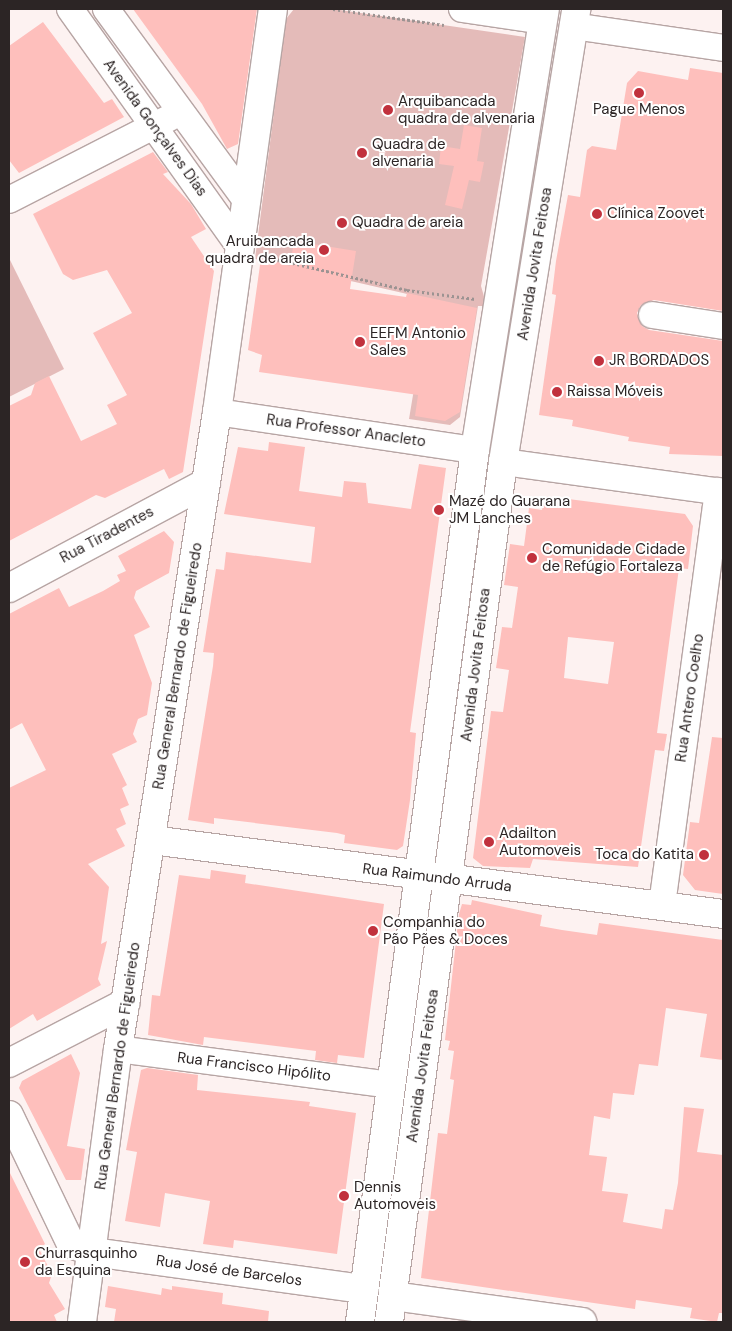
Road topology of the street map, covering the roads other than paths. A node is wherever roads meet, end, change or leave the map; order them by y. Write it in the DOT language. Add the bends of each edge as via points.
graph roads {
  1 [pos="70,9"];
  2 [pos="106,9"];
  3 [pos="273,9"];
  4 [pos="544,15"];
  5 [pos="456,17"];
  6 [pos="574,17"];
  7 [pos="723,48"];
  8 [pos="180,111"];
  9 [pos="154,127"];
  10 [pos="9,200"];
  11 [pos="246,200"];
  12 [pos="248,250"];
  13 [pos="652,315"];
  14 [pos="723,326"];
  15 [pos="217,412"];
  16 [pos="475,450"];
  17 [pos="502,462"];
  18 [pos="206,483"];
  19 [pos="721,492"];
  20 [pos="9,588"];
  21 [pos="152,840"];
  22 [pos="420,875"];
  23 [pos="448,879"];
  24 [pos="662,905"];
  25 [pos="723,914"];
  26 [pos="125,1003"];
  27 [pos="118,1049"];
  28 [pos="9,1063"];
  29 [pos="391,1085"];
  30 [pos="9,1115"];
  31 [pos="93,1252"];
  32 [pos="364,1289"];
  33 [pos="393,1296"];
  34 [pos="82,1322"];
  35 [pos="360,1322"];
  36 [pos="389,1322"];
  37 [pos="582,1322"];
  1 -- 9 [label="street, Avenida Gonçalves Dias"];
  2 -- 8 [label="street, Avenida Gonçalves Dias"];
  3 -- 11 [label="street, Rua General Bernardo de Figueiredo"];
  4 -- 5 [label="street"];
  4 -- 16 [label="street, Avenida Jovita Feitosa"];
  6 -- 7 [label="street"];
  6 -- 17 [label="street, Avenida Jovita Feitosa"];
  8 -- 9 [label="street"];
  8 -- 11 [label="street, Avenida Gonçalves Dias"];
  9 -- 10 [label="street"];
  9 -- 12 [label="street, Avenida Gonçalves Dias"];
  11 -- 12 [label="street, Rua General Bernardo de Figueiredo"];
  12 -- 15 [label="street, Rua General Bernardo de Figueiredo"];
  13 -- 14 [label="street"];
  15 -- 16 [label="street, Rua Professor Anacleto"];
  15 -- 18 [label="street, Rua General Bernardo de Figueiredo"];
  16 -- 22 [label="street, Avenida Jovita Feitosa"];
  17 -- 19 [label="street"];
  17 -- 23 [label="street, Avenida Jovita Feitosa"];
  18 -- 20 [label="street, Rua Tiradentes"];
  18 -- 21 [label="street, Rua General Bernardo de Figueiredo"];
  19 -- 24 [label="street, Rua Antero Coelho"];
  21 -- 22 [label="street, Rua Raimundo Arruda"];
  21 -- 26 [label="street, Rua General Bernardo de Figueiredo"];
  22 -- 23 [label="street, Rua Raimundo Arruda"];
  22 -- 29 [label="street, Avenida Jovita Feitosa"];
  23 -- 24 [label="street, Rua Raimundo Arruda"];
  23 -- 33 [label="street, Avenida Jovita Feitosa"];
  24 -- 25 [label="street, Rua Raimundo Arruda"];
  26 -- 27 [label="street, Rua General Bernardo de Figueiredo"];
  26 -- 28 [label="street"];
  27 -- 29 [label="street, Rua Francisco Hipólito"];
  27 -- 31 [label="street, Rua General Bernardo de Figueiredo"];
  29 -- 32 [label="street, Avenida Jovita Feitosa"];
  30 -- 31 [label="street, Rua José de Barcelos" via="71,1244"];
  31 -- 32 [label="street, Rua José de Barcelos"];
  31 -- 34 [label="street, Rua General Bernardo de Figueiredo"];
  32 -- 35 [label="street, Avenida Jovita Feitosa"];
  33 -- 36 [label="street, Avenida Jovita Feitosa"];
  33 -- 37 [label="street"];
}
